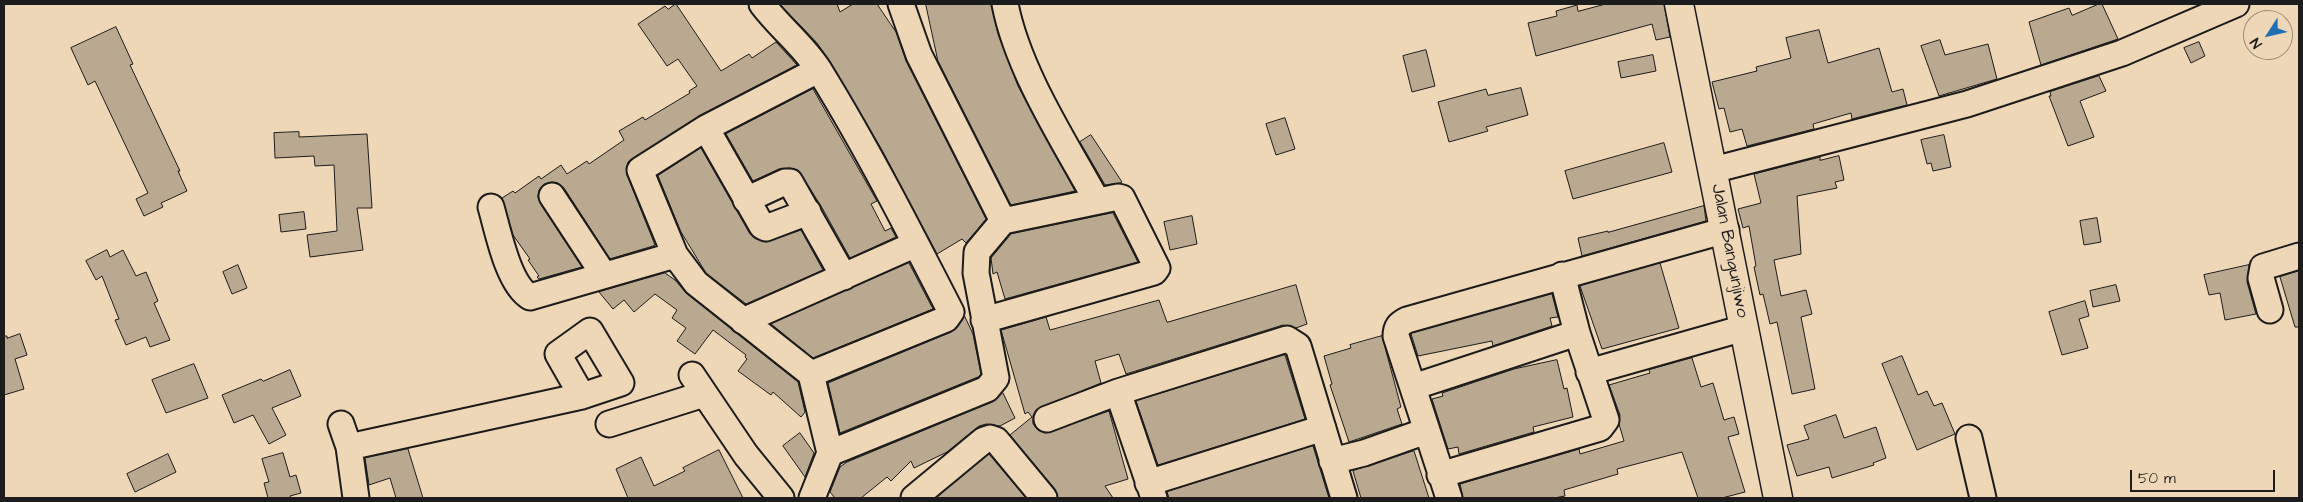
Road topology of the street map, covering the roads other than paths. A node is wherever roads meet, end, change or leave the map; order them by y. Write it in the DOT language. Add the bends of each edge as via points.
graph roads {
  1 [pos="762,4"];
  2 [pos="901,4"];
  3 [pos="1005,4"];
  4 [pos="1680,4"];
  5 [pos="2236,4"];
  6 [pos="818,70"];
  7 [pos="706,128"];
  8 [pos="1713,170"];
  9 [pos="552,196"];
  10 [pos="746,200"];
  11 [pos="1097,201"];
  12 [pos="490,207"];
  13 [pos="808,212"];
  14 [pos="1004,222"];
  15 [pos="1726,230"];
  16 [pos="916,244"];
  17 [pos="675,255"];
  18 [pos="2299,256"];
  19 [pos="604,275"];
  20 [pos="1562,275"];
  21 [pos="844,277"];
  22 [pos="2270,310"];
  23 [pos="984,320"];
  24 [pos="743,321"];
  25 [pos="1744,328"];
  26 [pos="1577,333"];
  27 [pos="1589,372"];
  28 [pos="810,374"];
  29 [pos="1412,388"];
  30 [pos="1118,392"];
  31 [pos="582,396"];
  32 [pos="1047,418"];
  33 [pos="341,424"];
  34 [pos="609,424"];
  35 [pos="1322,428"];
  36 [pos="1426,431"];
  37 [pos="1969,438"];
  38 [pos="349,447"];
  39 [pos="830,453"];
  40 [pos="1332,461"];
  41 [pos="1440,475"];
  42 [pos="1151,490"];
  43 [pos="356,498"];
  44 [pos="781,498"];
  45 [pos="812,498"];
  46 [pos="914,498"];
  47 [pos="1044,498"];
  48 [pos="1344,498"];
  49 [pos="1449,498"];
  50 [pos="1778,498"];
  51 [pos="1983,498"];
  1 -- 6 [label="street" via="781,28 799,43"];
  2 -- 14 [label="street" via="919,55"];
  3 -- 11 [label="street" via="1009,26 1023,62"];
  4 -- 8 [label="main road, Jalan Bangunjiwo"];
  5 -- 8 [label="street" via="2122,53 1968,104"];
  6 -- 7 [label="street"];
  6 -- 16 [label="street"];
  7 -- 10 [label="street"];
  7 -- 17 [label="street" via="640,170"];
  8 -- 15 [label="main road, Jalan Bangunjiwo"];
  9 -- 19 [label="street"];
  10 -- 13 [label="street" via="759,223 766,228"];
  10 -- 13 [label="street" via="790,182"];
  11 -- 14 [label="street"];
  11 -- 23 [label="street" via="1122,198 1157,268 1154,272"];
  12 -- 19 [label="street" via="513,277 522,293 537,296"];
  13 -- 21 [label="street"];
  14 -- 23 [label="street" via="977,252 976,273"];
  15 -- 20 [label="street"];
  15 -- 25 [label="main road, Jalan Bangunjiwo"];
  16 -- 21 [label="street"];
  16 -- 28 [label="street" via="951,312 949,316"];
  17 -- 19 [label="street"];
  17 -- 24 [label="street" via="696,283"];
  18 -- 22 [label="street" via="2263,267 2261,278"];
  20 -- 26 [label="street"];
  20 -- 29 [label="street" via="1400,324 1396,328 1396,336"];
  21 -- 24 [label="street"];
  23 -- 39 [label="street" via="996,378 987,389"];
  24 -- 28 [label="street"];
  25 -- 27 [label="street"];
  25 -- 50 [label="main road, Jalan Bangunjiwo"];
  26 -- 27 [label="street"];
  26 -- 29 [label="street"];
  27 -- 41 [label="street" via="1606,420 1600,428"];
  28 -- 39 [label="street"];
  29 -- 36 [label="street"];
  30 -- 32 [label="street"];
  30 -- 35 [label="street" via="1291,339 1298,346"];
  30 -- 42 [label="street"];
  31 -- 38 [label="street"];
  33 -- 38 [label="street"];
  34 -- 44 [label="street" via="698,384 746,455"];
  35 -- 40 [label="street"];
  35 -- 42 [label="street"];
  36 -- 40 [label="street"];
  36 -- 41 [label="street"];
  37 -- 51 [label="street"];
  38 -- 43 [label="street"];
  39 -- 45 [label="street"];
  40 -- 48 [label="street"];
  41 -- 49 [label="street"];
  46 -- 47 [label="street" via="990,438 996,440"];
}
